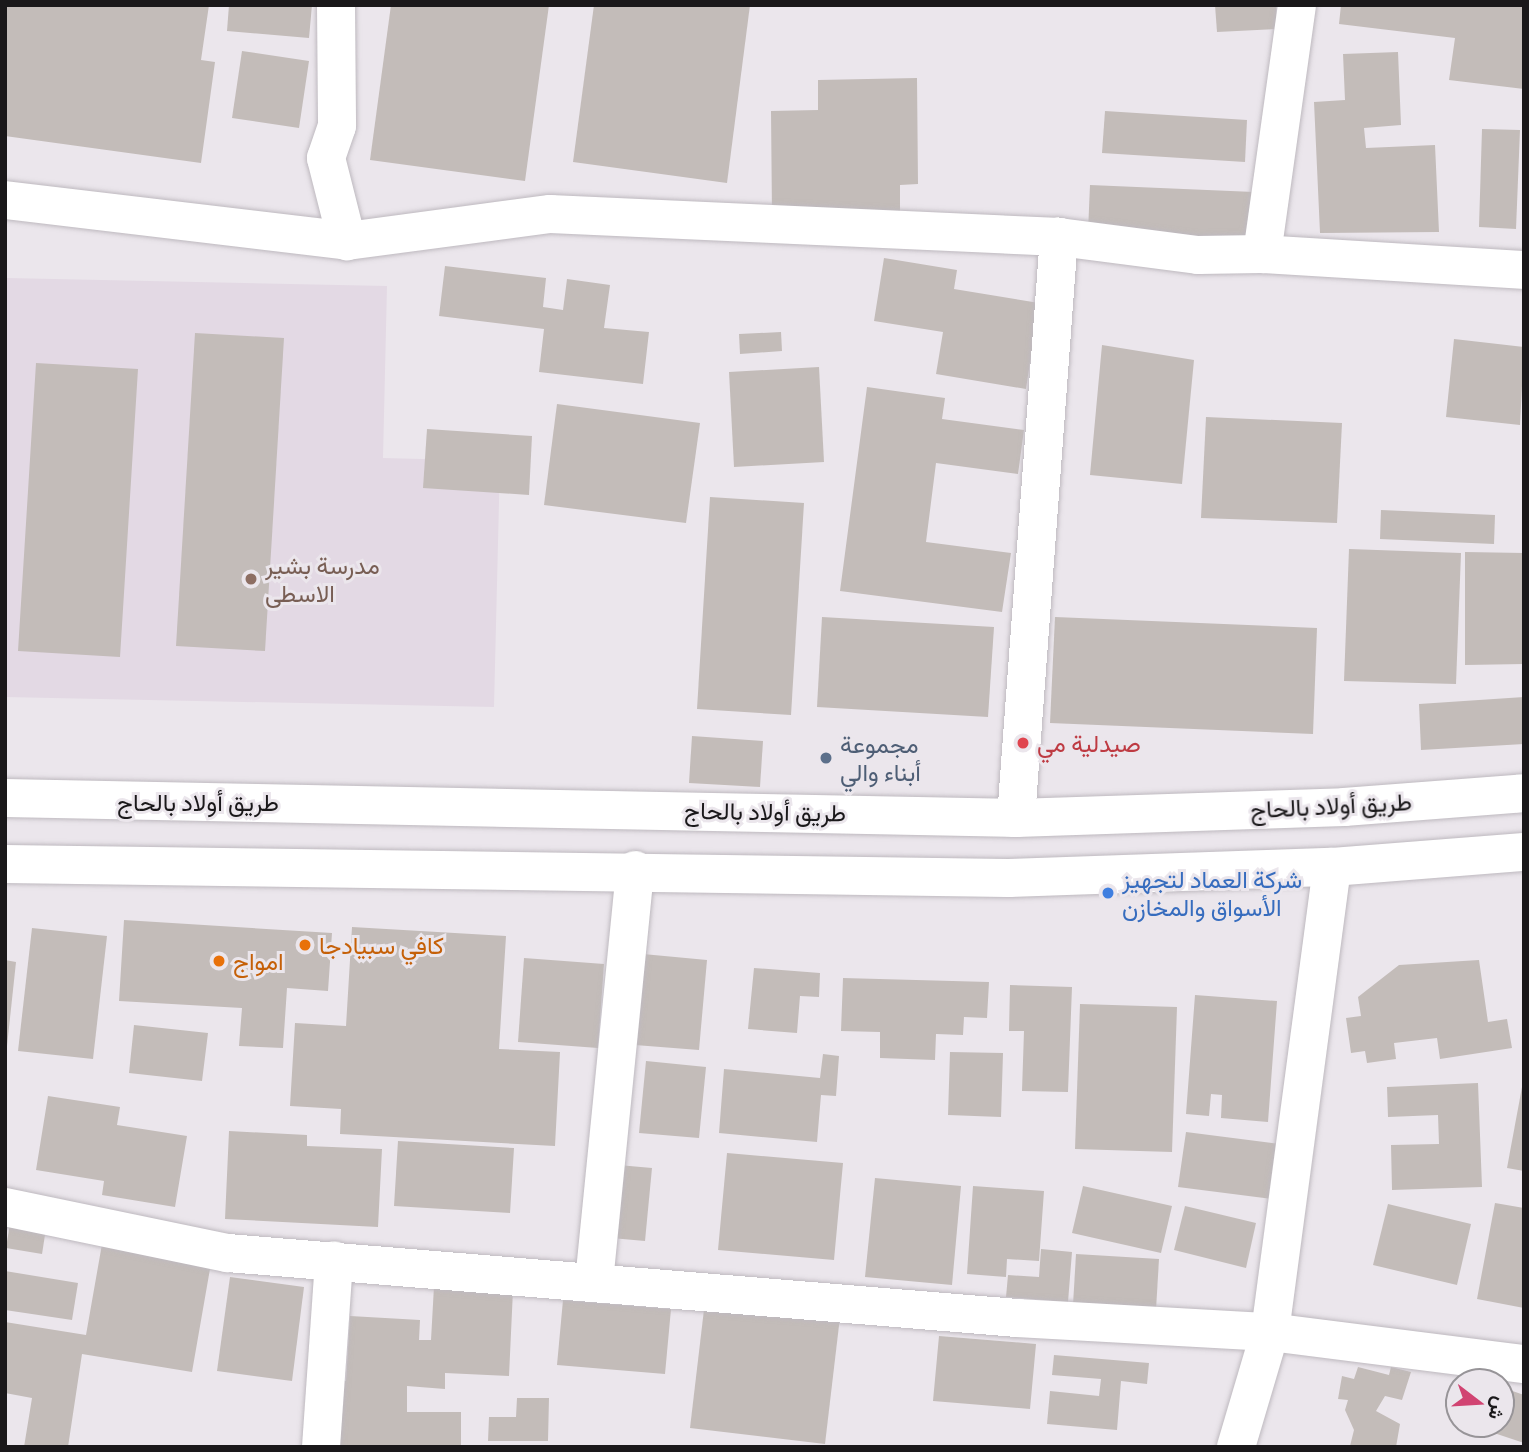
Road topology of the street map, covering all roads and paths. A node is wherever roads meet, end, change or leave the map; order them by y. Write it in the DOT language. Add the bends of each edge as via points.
graph roads {
  1 [pos="336,5"];
  2 [pos="1297,5"];
  3 [pos="5,200"];
  4 [pos="1059,237"];
  5 [pos="347,241"];
  6 [pos="1262,254"];
  7 [pos="1524,270"];
  8 [pos="1524,793"];
  9 [pos="5,798"];
  10 [pos="1016,818"];
  11 [pos="1524,852"];
  12 [pos="5,864"];
  13 [pos="1332,867"];
  14 [pos="635,870"];
  15 [pos="5,1207"];
  16 [pos="334,1260"];
  17 [pos="594,1282"];
  18 [pos="1270,1332"];
  19 [pos="1524,1364"];
  20 [pos="321,1447"];
  21 [pos="1236,1447"];
  1 -- 5 [label="street" via="337,126 326,158"];
  2 -- 6 [label="street"];
  3 -- 5 [label="street"];
  4 -- 5 [label="street" via="550,214"];
  4 -- 6 [label="street" via="1198,255"];
  4 -- 10 [label="street"];
  6 -- 7 [label="street"];
  8 -- 10 [label="street, طريق أولاد بالحاج" via="1344,807"];
  9 -- 10 [label="street, طريق أولاد بالحاج"];
  11 -- 13 [label="street"];
  12 -- 14 [label="street"];
  13 -- 14 [label="street" via="1009,878"];
  13 -- 18 [label="street"];
  14 -- 17 [label="street"];
  15 -- 16 [label="street" via="228,1252"];
  16 -- 17 [label="street"];
  16 -- 20 [label="street"];
  17 -- 18 [label="street" via="1017,1318"];
  18 -- 19 [label="street"];
  18 -- 21 [label="street"];
}
